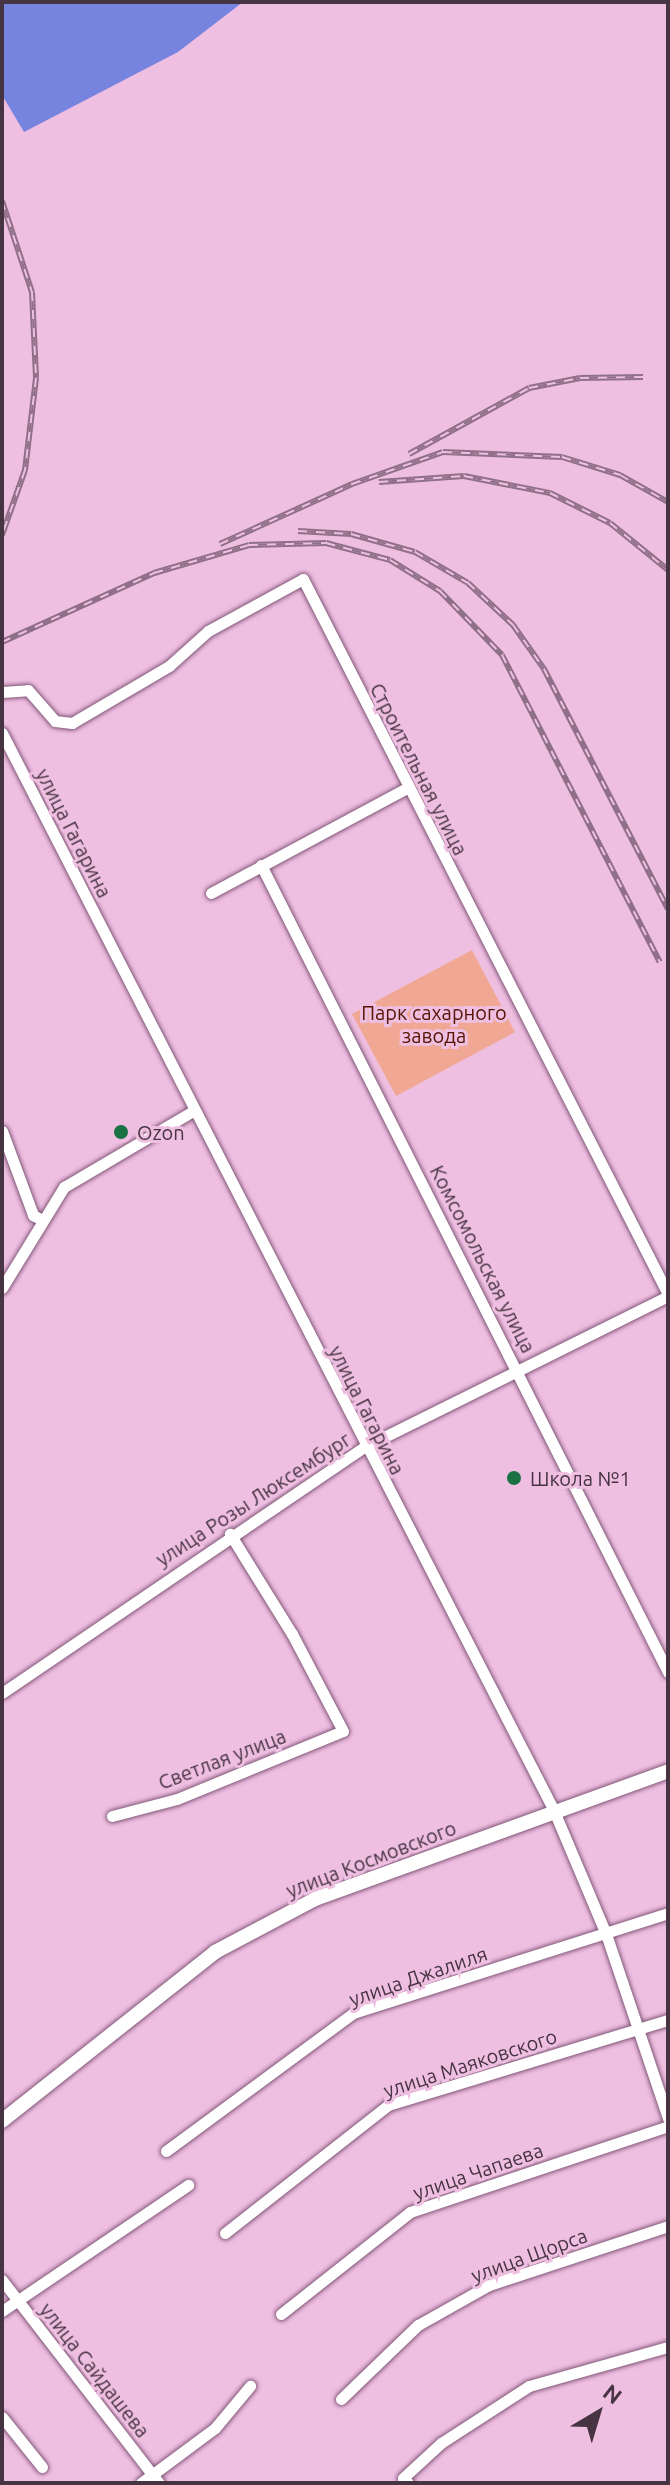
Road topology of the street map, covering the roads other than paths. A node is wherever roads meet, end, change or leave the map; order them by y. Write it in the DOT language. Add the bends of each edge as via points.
graph roads {
  1 [pos="2,692"];
  2 [pos="2,733"];
  3 [pos="407,788"];
  4 [pos="261,865"];
  5 [pos="211,893"];
  6 [pos="193,1111"];
  7 [pos="2,1131"];
  8 [pos="42,1220"];
  9 [pos="2,1288"];
  10 [pos="668,1295"];
  11 [pos="518,1369"];
  12 [pos="366,1446"];
  13 [pos="230,1534"];
  14 [pos="668,1672"];
  15 [pos="2,1693"];
  16 [pos="668,1771"];
  17 [pos="554,1811"];
  18 [pos="112,1816"];
  19 [pos="668,1913"];
  20 [pos="606,1934"];
  21 [pos="668,2020"];
  22 [pos="638,2029"];
  23 [pos="668,2118"];
  24 [pos="2,2121"];
  25 [pos="668,2126"];
  26 [pos="166,2151"];
  27 [pos="188,2185"];
  28 [pos="668,2226"];
  29 [pos="225,2233"];
  30 [pos="2,2280"];
  31 [pos="16,2299"];
  32 [pos="2,2311"];
  33 [pos="281,2314"];
  34 [pos="668,2347"];
  35 [pos="250,2386"];
  36 [pos="341,2399"];
  37 [pos="2,2417"];
  38 [pos="42,2467"];
  39 [pos="155,2478"];
  40 [pos="406,2481"];
  41 [pos="141,2483"];
  1 -- 3 [label="street, Строительная улица" via="28,690 55,721 72,723 169,666 208,631 303,579"];
  2 -- 6 [label="street, улица Гагарина"];
  3 -- 4 [label="street"];
  3 -- 10 [label="street, Строительная улица"];
  4 -- 5 [label="street"];
  4 -- 11 [label="street, Комсомольская улица"];
  6 -- 8 [label="street" via="77,1174"];
  6 -- 12 [label="street, улица Гагарина"];
  7 -- 8 [label="street" via="33,1215"];
  8 -- 9 [label="street"];
  10 -- 11 [label="street, улица Розы Люксембург"];
  11 -- 12 [label="street, улица Розы Люксембург"];
  11 -- 14 [label="street, Комсомольская улица"];
  12 -- 13 [label="street, улица Розы Люксембург"];
  12 -- 17 [label="street, улица Гагарина"];
  13 -- 15 [label="street, улица Розы Люксембург"];
  13 -- 18 [label="street, Светлая улица" via="292,1634 343,1731 177,1799"];
  16 -- 17 [label="main road, улица Космовского"];
  17 -- 20 [label="street, улица Гагарина"];
  17 -- 24 [label="main road, улица Космовского" via="315,1899 215,1952"];
  19 -- 20 [label="street, улица Джалиля"];
  20 -- 22 [label="street, улица Гагарина"];
  20 -- 26 [label="street, улица Джалиля" via="353,2013"];
  21 -- 22 [label="street, улица Маяковского"];
  22 -- 23 [label="street, улица Гагарина"];
  22 -- 29 [label="street, улица Маяковского" via="388,2105"];
  25 -- 33 [label="street, улица Чапаева" via="410,2212"];
  27 -- 31 [label="street"];
  28 -- 36 [label="street, улица Щорса" via="489,2285 418,2325"];
  30 -- 31 [label="street, улица Сайдашева"];
  31 -- 32 [label="street"];
  31 -- 39 [label="street, улица Сайдашева"];
  34 -- 40 [label="street" via="529,2386 441,2443"];
  35 -- 39 [label="street" via="215,2428"];
  37 -- 38 [label="street"];
  39 -- 41 [label="street"];
}
